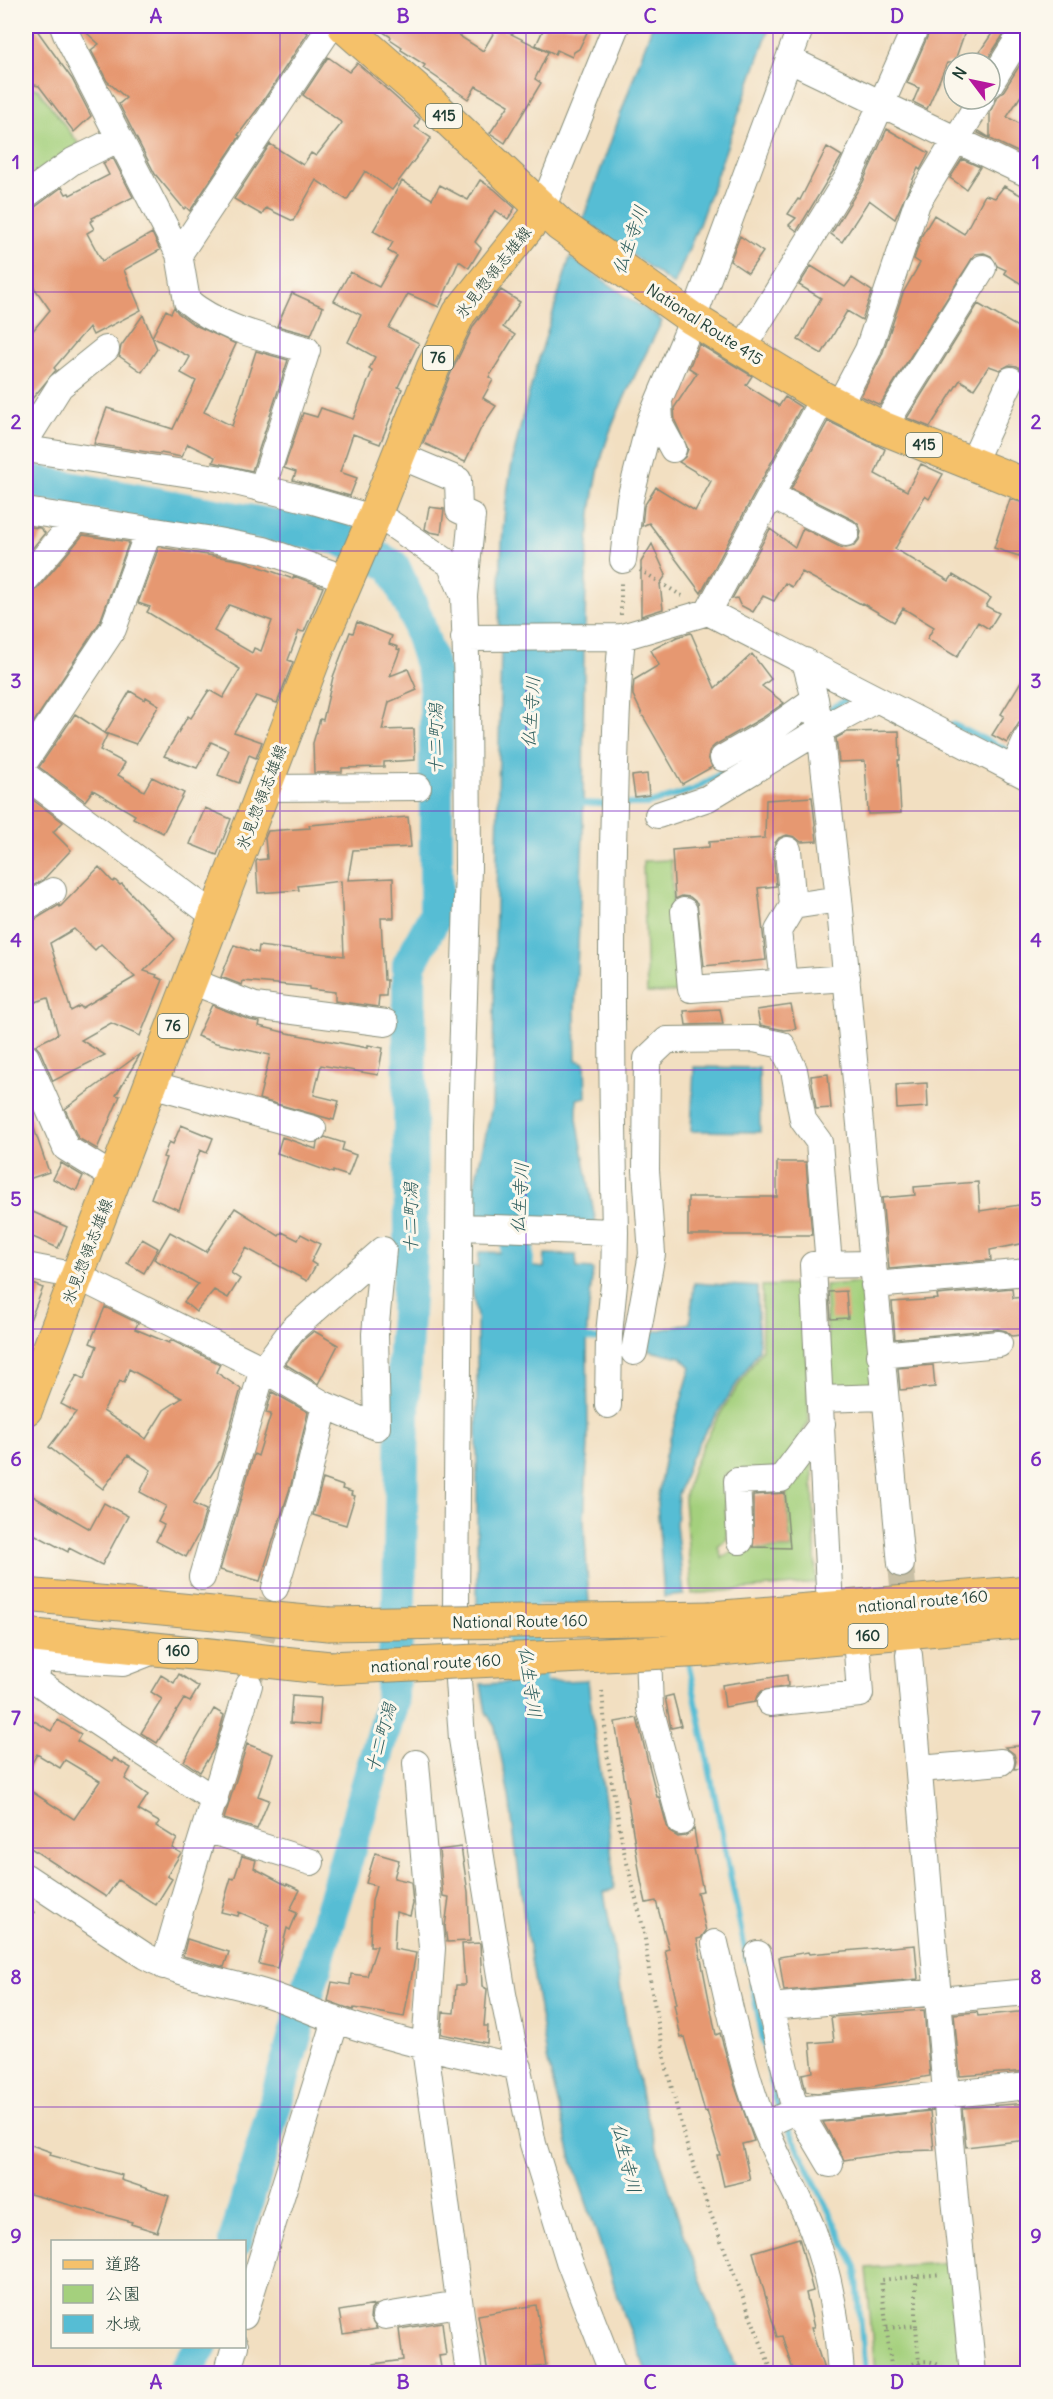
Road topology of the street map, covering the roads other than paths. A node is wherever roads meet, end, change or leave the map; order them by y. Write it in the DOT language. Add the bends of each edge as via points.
graph roads {
  1 [pos="331,26"];
  2 [pos="344,26"];
  3 [pos="616,26"];
  4 [pos="801,26"];
  5 [pos="916,26"];
  6 [pos="1026,26"];
  7 [pos="68,28"];
  8 [pos="790,60"];
  9 [pos="1002,65"];
  10 [pos="881,104"];
  11 [pos="974,111"];
  12 [pos="118,139"];
  13 [pos="956,140"];
  14 [pos="1028,174"];
  15 [pos="26,195"];
  16 [pos="551,217"];
  17 [pos="178,254"];
  18 [pos="983,268"];
  19 [pos="685,313"];
  20 [pos="106,349"];
  21 [pos="742,349"];
  22 [pos="1011,380"];
  23 [pos="659,400"];
  24 [pos="831,401"];
  25 [pos="883,429"];
  26 [pos="26,440"];
  27 [pos="26,449"];
  28 [pos="673,449"];
  29 [pos="398,455"];
  30 [pos="972,464"];
  31 [pos="1028,486"];
  32 [pos="262,489"];
  33 [pos="772,496"];
  34 [pos="26,511"];
  35 [pos="77,519"];
  36 [pos="371,523"];
  37 [pos="149,530"];
  38 [pos="846,532"];
  39 [pos="623,560"];
  40 [pos="348,575"];
  41 [pos="26,579"];
  42 [pos="464,596"];
  43 [pos="708,612"];
  44 [pos="464,638"];
  45 [pos="615,638"];
  46 [pos="805,661"];
  47 [pos="815,699"];
  48 [pos="875,700"];
  49 [pos="820,730"];
  50 [pos="1028,737"];
  51 [pos="723,758"];
  52 [pos="26,760"];
  53 [pos="1020,774"];
  54 [pos="26,776"];
  55 [pos="418,787"];
  56 [pos="265,788"];
  57 [pos="657,814"];
  58 [pos="788,850"];
  59 [pos="53,891"];
  60 [pos="839,899"];
  61 [pos="793,906"];
  62 [pos="26,907"];
  63 [pos="684,911"];
  64 [pos="216,916"];
  65 [pos="847,978"];
  66 [pos="191,981"];
  67 [pos="784,983"];
  68 [pos="386,1023"];
  69 [pos="26,1057"];
  70 [pos="151,1084"];
  71 [pos="313,1130"];
  72 [pos="115,1178"];
  73 [pos="461,1227"];
  74 [pos="615,1232"];
  75 [pos="829,1265"];
  76 [pos="26,1266"];
  77 [pos="1028,1272"];
  78 [pos="873,1275"];
  79 [pos="77,1276"];
  80 [pos="999,1344"];
  81 [pos="634,1352"];
  82 [pos="880,1355"];
  83 [pos="264,1368"];
  84 [pos="884,1397"];
  85 [pos="325,1405"];
  86 [pos="608,1405"];
  87 [pos="26,1409"];
  88 [pos="821,1411"];
  89 [pos="740,1541"];
  90 [pos="901,1564"];
  91 [pos="201,1576"];
  92 [pos="275,1588"];
  93 [pos="1028,1592"];
  94 [pos="26,1595"];
  95 [pos="830,1608"];
  96 [pos="711,1618"];
  97 [pos="1028,1620"];
  98 [pos="26,1635"];
  99 [pos="856,1637"];
  100 [pos="157,1649"];
  101 [pos="648,1653"];
  102 [pos="909,1655"];
  103 [pos="249,1685"];
  104 [pos="770,1703"];
  105 [pos="1001,1762"];
  106 [pos="416,1763"];
  107 [pos="920,1769"];
  108 [pos="215,1800"];
  109 [pos="681,1822"];
  110 [pos="206,1829"];
  111 [pos="310,1862"];
  112 [pos="34,1883"];
  113 [pos="715,1943"];
  114 [pos="758,1954"];
  115 [pos="164,1966"];
  116 [pos="1028,1992"];
  117 [pos="939,1996"];
  118 [pos="770,2007"];
  119 [pos="336,2020"];
  120 [pos="424,2048"];
  121 [pos="519,2067"];
  122 [pos="1028,2086"];
  123 [pos="947,2094"];
  124 [pos="798,2110"];
  125 [pos="764,2126"];
  126 [pos="830,2163"];
  127 [pos="459,2304"];
  128 [pos="246,2310"];
  129 [pos="385,2316"];
  130 [pos="234,2348"];
  131 [pos="226,2373"];
  132 [pos="469,2373"];
  133 [pos="613,2373"];
  134 [pos="841,2373"];
  135 [pos="973,2373"];
  1 -- 17 [label="street"];
  2 -- 16 [label="main road, National Route 415 / 415"];
  3 -- 16 [label="street"];
  4 -- 8 [label="street"];
  5 -- 10 [label="street"];
  6 -- 9 [label="street"];
  7 -- 12 [label="street"];
  8 -- 10 [label="street"];
  8 -- 19 [label="street"];
  10 -- 13 [label="street"];
  10 -- 21 [label="street" via="850,174"];
  11 -- 13 [label="street"];
  12 -- 15 [label="street" via="73,161"];
  12 -- 17 [label="street"];
  13 -- 14 [label="street"];
  13 -- 24 [label="street" via="917,203 867,350"];
  16 -- 19 [label="main road, National Route 415 / 415"];
  16 -- 29 [label="main road, 氷見惣領志雄線 / 76" via="459,313"];
  17 -- 32 [label="street" via="187,301 203,314 226,326 307,350"];
  18 -- 25 [label="street"];
  19 -- 21 [label="main road, National Route 415 / 415"];
  19 -- 23 [label="street"];
  20 -- 26 [label="street" via="60,386"];
  21 -- 24 [label="main road, National Route 415 / 415"];
  22 -- 30 [label="street"];
  23 -- 28 [label="street" via="660,425"];
  23 -- 39 [label="street" via="630,499"];
  24 -- 25 [label="main road, National Route 415 / 415"];
  24 -- 33 [label="street"];
  25 -- 30 [label="main road, National Route 415 / 415"];
  27 -- 32 [label="street" via="223,479"];
  29 -- 36 [label="main road, 氷見惣領志雄線 / 76"];
  29 -- 42 [label="street" via="458,480 459,510 472,516"];
  30 -- 31 [label="main road, National Route 415 / 415"];
  32 -- 36 [label="street"];
  33 -- 38 [label="street"];
  33 -- 43 [label="street"];
  34 -- 35 [label="street"];
  35 -- 37 [label="street"];
  35 -- 41 [label="street"];
  36 -- 40 [label="main road, 氷見惣領志雄線 / 76"];
  36 -- 42 [label="street" via="390,523 450,564"];
  37 -- 40 [label="street" via="264,550"];
  37 -- 52 [label="street" via="113,629"];
  40 -- 56 [label="main road, 氷見惣領志雄線 / 76"];
  42 -- 44 [label="street"];
  43 -- 45 [label="street"];
  43 -- 46 [label="street"];
  44 -- 45 [label="street"];
  44 -- 73 [label="street" via="468,868"];
  45 -- 74 [label="street" via="612,930"];
  46 -- 47 [label="street"];
  46 -- 48 [label="street"];
  47 -- 49 [label="street"];
  47 -- 51 [label="street"];
  48 -- 49 [label="street"];
  48 -- 53 [label="street"];
  49 -- 57 [label="street" via="708,798"];
  49 -- 60 [label="street"];
  50 -- 53 [label="street"];
  54 -- 64 [label="street"];
  55 -- 56 [label="street"];
  56 -- 64 [label="main road, 氷見惣領志雄線 / 76"];
  58 -- 61 [label="street"];
  59 -- 62 [label="street"];
  60 -- 61 [label="street"];
  60 -- 65 [label="street"];
  61 -- 67 [label="street" via="778,931"];
  63 -- 67 [label="street" via="691,989"];
  64 -- 66 [label="main road, 氷見惣領志雄線 / 76"];
  65 -- 67 [label="street"];
  65 -- 78 [label="street"];
  66 -- 68 [label="street" via="255,1006"];
  66 -- 70 [label="main road, 氷見惣領志雄線 / 76"];
  69 -- 72 [label="street" via="66,1148"];
  70 -- 71 [label="street"];
  70 -- 72 [label="main road, 氷見惣領志雄線 / 76"];
  72 -- 79 [label="main road, 氷見惣領志雄線 / 76"];
  73 -- 74 [label="street"];
  73 -- 121 [label="street" via="456,1607 462,1739 503,1994"];
  74 -- 86 [label="street"];
  75 -- 78 [label="street"];
  75 -- 81 [label="street" via="819,1142 803,1120 794,1071 782,1045 754,1039 667,1040 647,1059 646,1170 652,1254"];
  75 -- 88 [label="street" via="813,1265"];
  76 -- 79 [label="street"];
  77 -- 78 [label="street"];
  78 -- 82 [label="street"];
  79 -- 83 [label="street"];
  79 -- 87 [label="main road, 氷見惣領志雄線 / 76"];
  80 -- 82 [label="street"];
  82 -- 84 [label="street"];
  83 -- 85 [label="street"];
  83 -- 85 [label="street" via="292,1330 383,1250 375,1334 377,1427"];
  83 -- 91 [label="street"];
  84 -- 88 [label="street"];
  84 -- 90 [label="street"];
  85 -- 92 [label="street"];
  88 -- 89 [label="street" via="781,1479 737,1481"];
  88 -- 95 [label="street"];
  93 -- 95 [label="main road, national route 160 / 160"];
  94 -- 96 [label="main road, National Route 160 / 160, bridge" via="328,1624"];
  95 -- 96 [label="main road, national route 160 / 160"];
  97 -- 99 [label="main road, national route 160 / 160"];
  98 -- 100 [label="main road, national route 160 / 160"];
  99 -- 101 [label="main road, national route 160 / 160, bridge"];
  99 -- 104 [label="street" via="860,1694"];
  100 -- 101 [label="main road, national route 160 / 160, bridge" via="330,1668"];
  100 -- 108 [label="street" via="123,1663 40,1658 36,1680"];
  101 -- 109 [label="street" via="650,1708"];
  102 -- 107 [label="street"];
  103 -- 108 [label="street"];
  105 -- 107 [label="street"];
  106 -- 120 [label="street" via="432,1948"];
  107 -- 117 [label="street"];
  108 -- 110 [label="street"];
  110 -- 111 [label="street"];
  110 -- 115 [label="street"];
  112 -- 115 [label="street"];
  113 -- 125 [label="street" via="747,2079"];
  114 -- 118 [label="street"];
  115 -- 119 [label="street" via="255,1990"];
  116 -- 117 [label="street"];
  117 -- 118 [label="street"];
  117 -- 123 [label="street"];
  118 -- 124 [label="street"];
  119 -- 120 [label="street"];
  119 -- 128 [label="street"];
  120 -- 121 [label="street"];
  120 -- 127 [label="street"];
  121 -- 133 [label="street" via="533,2144 569,2261"];
  122 -- 123 [label="street"];
  123 -- 124 [label="street"];
  123 -- 135 [label="street"];
  124 -- 125 [label="street"];
  124 -- 126 [label="street"];
  125 -- 134 [label="street" via="815,2239 827,2277 839,2331"];
  127 -- 129 [label="street"];
  127 -- 132 [label="street"];
  130 -- 131 [label="street"];
}
